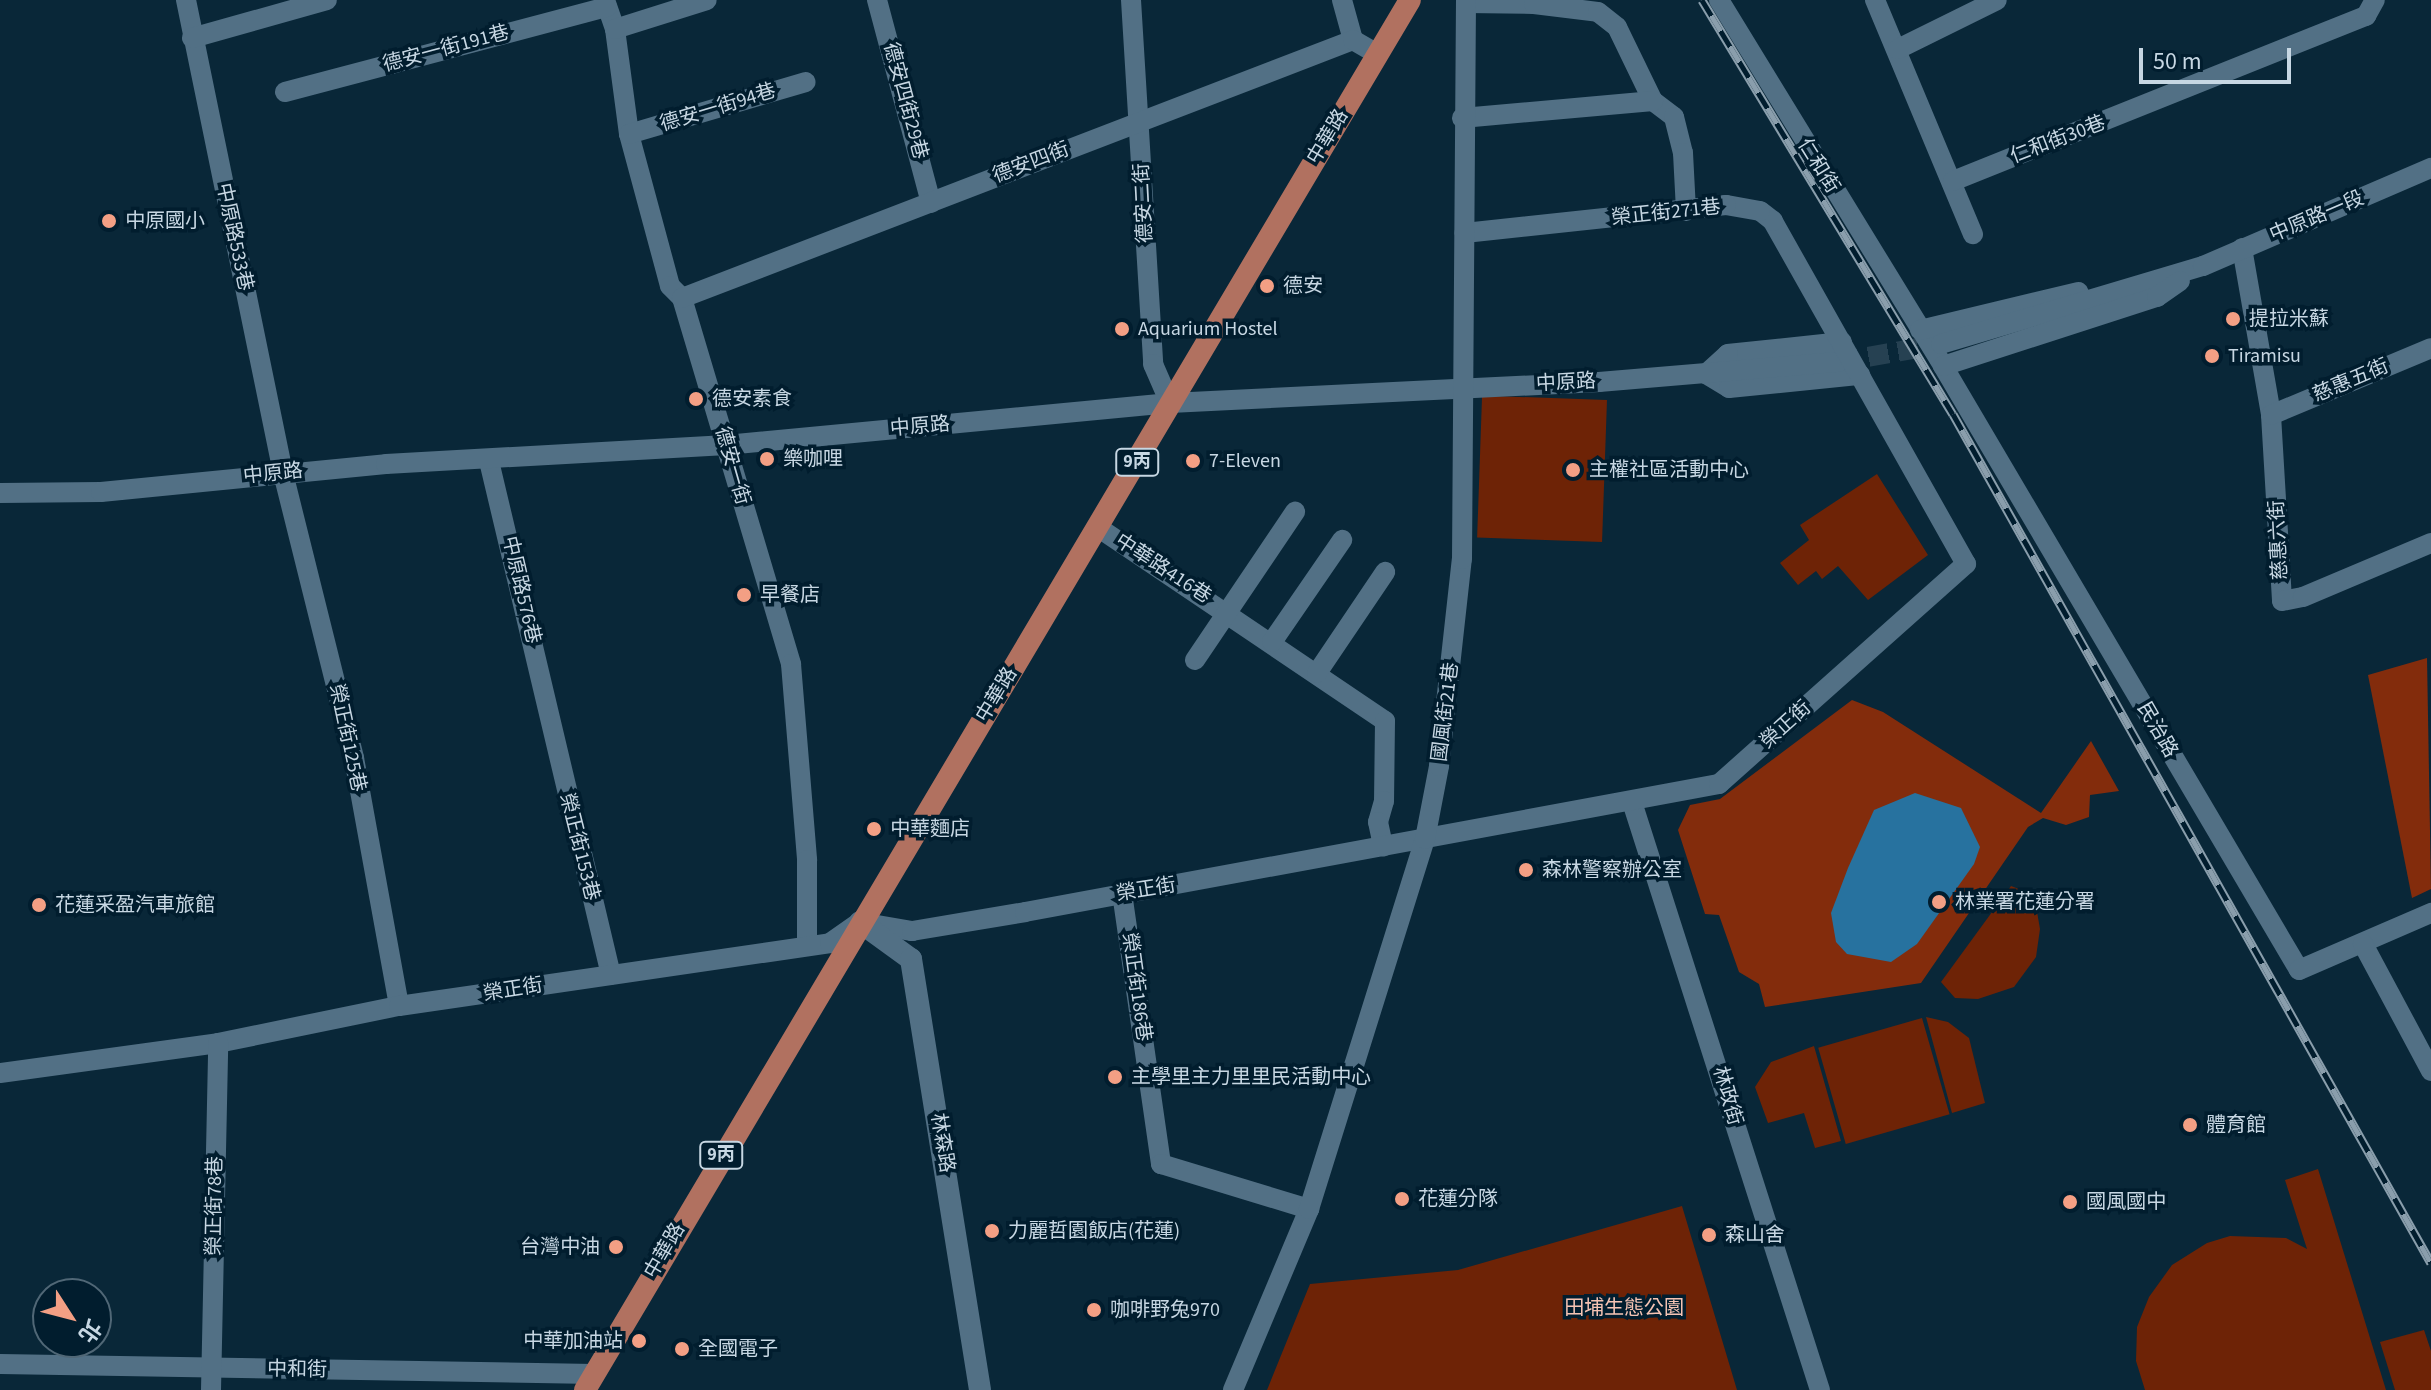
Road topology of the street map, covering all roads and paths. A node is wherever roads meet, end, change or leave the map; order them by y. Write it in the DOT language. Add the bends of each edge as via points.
graph roads {
  1 [pos="186,0"];
  2 [pos="327,0"];
  3 [pos="707,0"];
  4 [pos="877,0"];
  5 [pos="1131,0"];
  6 [pos="1342,0"];
  7 [pos="1410,0"];
  8 [pos="1719,0"];
  9 [pos="1875,0"];
  10 [pos="1997,0"];
  11 [pos="1466,2"];
  12 [pos="606,4"];
  13 [pos="2372,4"];
  14 [pos="615,29"];
  15 [pos="192,38"];
  16 [pos="1353,40"];
  17 [pos="1898,49"];
  18 [pos="1377,54"];
  19 [pos="806,82"];
  20 [pos="285,92"];
  21 [pos="1653,101"];
  22 [pos="1462,118"];
  23 [pos="1140,120"];
  24 [pos="629,134"];
  25 [pos="2431,168"];
  26 [pos="1953,181"];
  27 [pos="931,203"];
  28 [pos="1686,211"];
  29 [pos="1464,233"];
  30 [pos="1973,234"];
  31 [pos="2242,248"];
  32 [pos="2203,266"];
  33 [pos="682,298"];
  34 [pos="1920,330"];
  35 [pos="1941,344"];
  36 [pos="2431,348"];
  37 [pos="1841,352"];
  38 [pos="1943,366"];
  39 [pos="1706,374"];
  40 [pos="1860,375"];
  41 [pos="1462,390"];
  42 [pos="1170,403"];
  43 [pos="2271,415"];
  44 [pos="726,445"];
  45 [pos="489,461"];
  46 [pos="283,473"];
  47 [pos="0,493"];
  48 [pos="1295,512"];
  49 [pos="1099,528"];
  50 [pos="1342,540"];
  51 [pos="2431,543"];
  52 [pos="1385,572"];
  53 [pos="1227,611"];
  54 [pos="1272,642"];
  55 [pos="1195,660"];
  56 [pos="1317,673"];
  57 [pos="547,719"];
  58 [pos="1632,802"];
  59 [pos="1425,839"];
  60 [pos="1383,846"];
  61 [pos="1122,893"];
  62 [pos="2431,913"];
  63 [pos="860,922"];
  64 [pos="807,944"];
  65 [pos="2363,944"];
  66 [pos="611,975"];
  67 [pos="399,1006"];
  68 [pos="218,1043"];
  69 [pos="2431,1071"];
  70 [pos="0,1073"];
  71 [pos="1309,1209"];
  72 [pos="0,1364"];
  73 [pos="211,1380"];
  74 [pos="590,1382"];
  75 [pos="980,1390"];
  76 [pos="1233,1390"];
  77 [pos="1820,1390"];
  1 -- 15 [label="street, 中原路533巷"];
  2 -- 15 [label="street"];
  3 -- 14 [label="street"];
  4 -- 27 [label="street, 德安四街29巷"];
  5 -- 23 [label="street, 德安二街"];
  6 -- 16 [label="street"];
  7 -- 18 [label="main road, 中華路 / 9丙"];
  8 -- 34 [label="street, 仁和街"];
  9 -- 17 [label="street"];
  10 -- 17 [label="street"];
  11 -- 21 [label="street" via="1598,12 1617,27"];
  11 -- 22 [label="street, 國風街21巷"];
  12 -- 14 [label="street, 德安一街"];
  12 -- 20 [label="street, 德安一街191巷"];
  13 -- 26 [label="street, 仁和街30巷" via="2366,16"];
  14 -- 24 [label="street, 德安一街"];
  15 -- 46 [label="street, 中原路533巷"];
  16 -- 18 [label="street"];
  16 -- 23 [label="street, 德安四街"];
  17 -- 26 [label="street"];
  18 -- 42 [label="main road, 中華路 / 9丙"];
  19 -- 24 [label="street, 德安一街94巷"];
  21 -- 22 [label="street"];
  21 -- 28 [label="street" via="1674,117 1683,153"];
  22 -- 29 [label="street, 國風街21巷"];
  23 -- 27 [label="street, 德安四街"];
  23 -- 42 [label="street, 德安二街" via="1153,364"];
  24 -- 33 [label="street, 德安一街" via="670,286"];
  25 -- 31 [label="street, 中原路一段"];
  26 -- 30 [label="street"];
  27 -- 33 [label="street, 德安四街"];
  28 -- 29 [label="street, 榮正街271巷"];
  28 -- 37 [label="street, 榮正街271巷" via="1743,207 1773,221"];
  29 -- 41 [label="street, 國風街21巷"];
  31 -- 32 [label="street, 中原路一段"];
  31 -- 43 [label="street"];
  32 -- 34 [label="street"];
  32 -- 35 [label="street"];
  32 -- 38 [label="street" via="2157,297"];
  33 -- 44 [label="street, 德安一街"];
  34 -- 38 [label="street, 仁和街"];
  36 -- 43 [label="street, 慈惠五街"];
  37 -- 39 [label="street, 中原路"];
  37 -- 40 [label="street, 榮正街"];
  38 -- 65 [label="street, 民治路" via="2299,970"];
  39 -- 40 [label="street" via="1729,388"];
  39 -- 41 [label="street, 中原路"];
  40 -- 58 [label="street, 榮正街" via="1966,564 1719,784"];
  41 -- 42 [label="street, 中原路"];
  41 -- 59 [label="street, 國風街21巷" via="1462,559 1450,686"];
  42 -- 44 [label="street, 中原路"];
  42 -- 49 [label="main road, 中華路 / 9丙"];
  43 -- 51 [label="street, 慈惠六街" via="2282,601"];
  44 -- 45 [label="street, 中原路"];
  44 -- 64 [label="street, 德安一街" via="791,664 807,860"];
  45 -- 46 [label="street, 中原路"];
  45 -- 57 [label="street, 中原路576巷" via="545,690"];
  46 -- 47 [label="street, 中原路" via="101,492"];
  46 -- 67 [label="street, 榮正街125巷" via="354,758"];
  48 -- 53 [label="street, 中華路416巷"];
  49 -- 53 [label="street, 中華路416巷"];
  49 -- 63 [label="main road, 中華路 / 9丙"];
  50 -- 54 [label="street"];
  52 -- 56 [label="street"];
  53 -- 54 [label="street, 中華路416巷"];
  53 -- 55 [label="street, 中華路416巷"];
  54 -- 56 [label="street, 中華路416巷"];
  56 -- 60 [label="street, 中華路416巷" via="1385,721 1384,801 1378,822"];
  57 -- 66 [label="street, 榮正街153巷"];
  58 -- 59 [label="street, 榮正街"];
  58 -- 77 [label="street, 林政街"];
  59 -- 60 [label="street, 榮正街"];
  59 -- 71 [label="street, 國風街21巷"];
  60 -- 61 [label="street, 榮正街"];
  61 -- 63 [label="street, 榮正街" via="912,931"];
  61 -- 71 [label="street, 榮正街186巷" via="1161,1164"];
  62 -- 65 [label="street, 民治路"];
  63 -- 64 [label="street, 榮正街" via="830,943"];
  63 -- 74 [label="main road, 中華路 / 9丙"];
  63 -- 75 [label="street, 林森路" via="911,959"];
  64 -- 66 [label="street, 榮正街"];
  65 -- 69 [label="street"];
  66 -- 67 [label="street, 榮正街"];
  67 -- 68 [label="street, 榮正街"];
  68 -- 70 [label="street, 榮正街"];
  68 -- 73 [label="street, 榮正街78巷"];
  71 -- 76 [label="street, 國風街21巷"];
  72 -- 73 [label="street, 中和街"];
  73 -- 74 [label="street, 中和街"];
}
